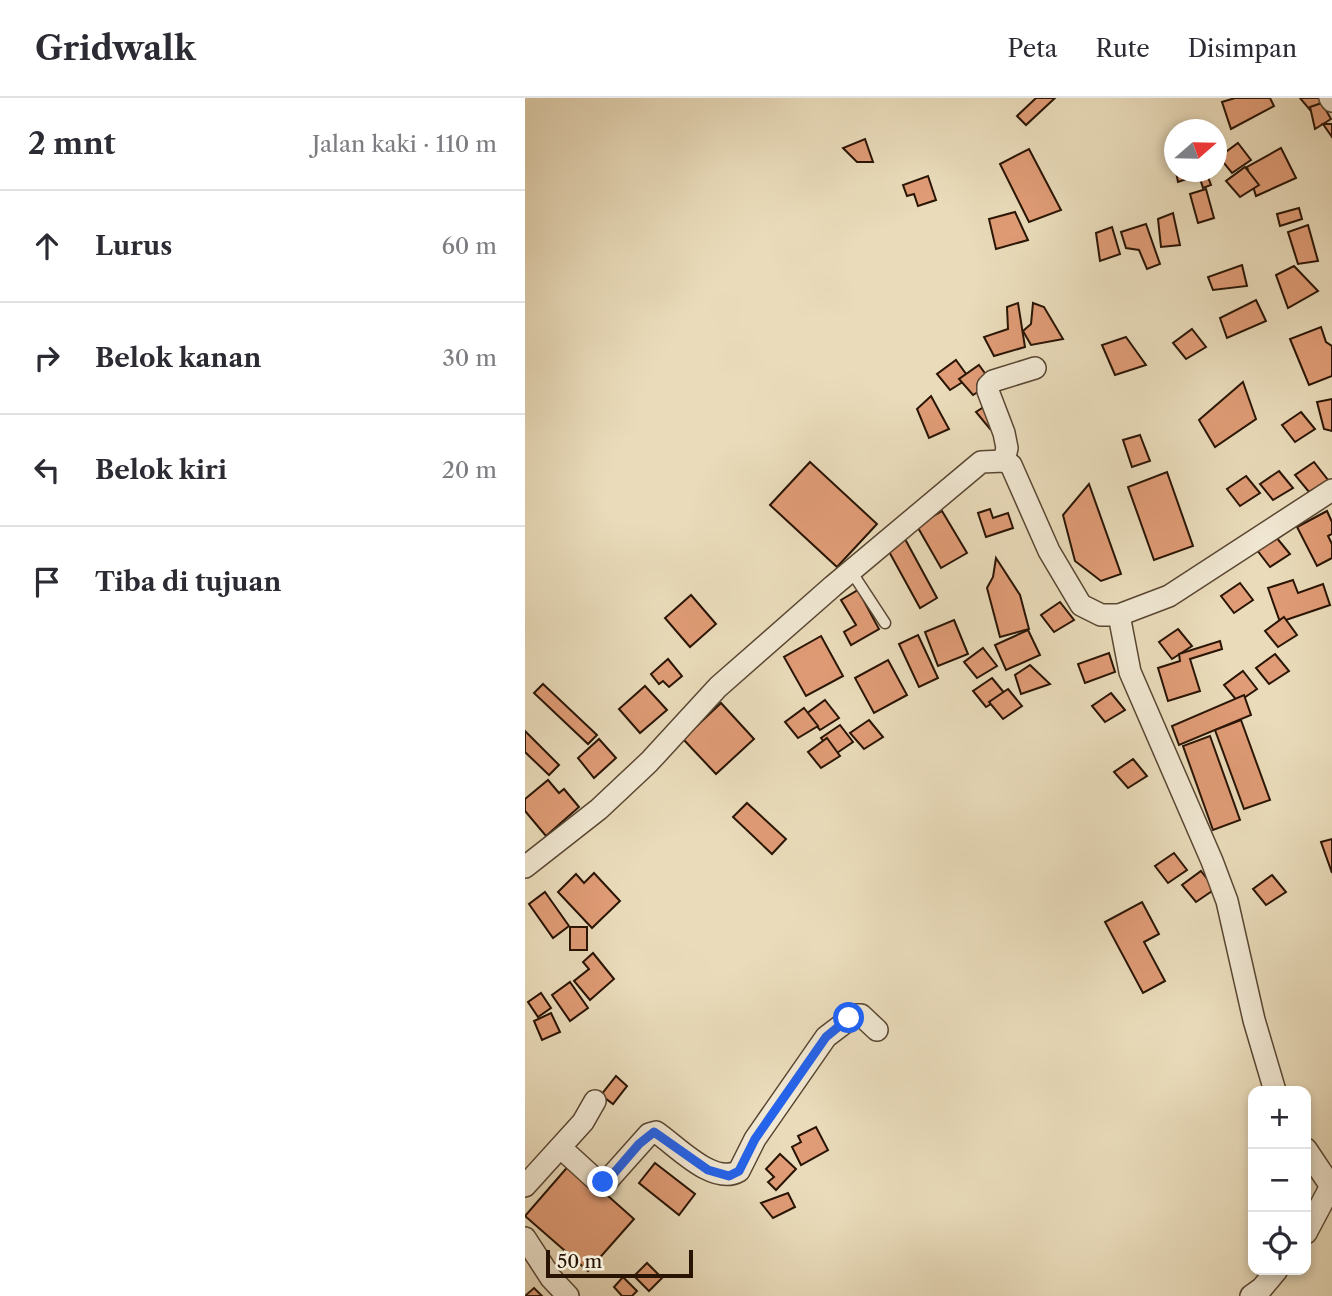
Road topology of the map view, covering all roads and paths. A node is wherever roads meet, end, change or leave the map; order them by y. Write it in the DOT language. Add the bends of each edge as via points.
graph roads {
  1 [pos="1035,368"];
  2 [pos="1004,461"];
  3 [pos="1332,490"];
  4 [pos="851,571"];
  5 [pos="1119,615"];
  6 [pos="885,623"];
  7 [pos="525,867"];
  8 [pos="877,1030"];
  9 [pos="1274,1086"];
  10 [pos="595,1101"];
  11 [pos="561,1148"];
  12 [pos="1311,1156"];
  13 [pos="1331,1185"];
  14 [pos="525,1186"];
  15 [pos="1311,1223"];
  16 [pos="525,1238"];
  17 [pos="1273,1275"];
  18 [pos="568,1296"];
  19 [pos="1251,1296"];
  1 -- 2 [label="street" via="988,386 1007,448"];
  2 -- 4 [label="street" via="981,463"];
  2 -- 5 [label="street" via="1011,465 1049,551 1081,605 1101,615"];
  3 -- 5 [label="street" via="1169,596"];
  4 -- 6 [label="lane"];
  4 -- 7 [label="street" via="718,687 599,809"];
  5 -- 9 [label="street" via="1130,672 1227,901"];
  8 -- 11 [label="street" via="855,1015 826,1037 734,1174 708,1170 656,1132 603,1182"];
  10 -- 11 [label="street"];
  11 -- 14 [label="street"];
  12 -- 13 [label="street"];
  13 -- 15 [label="street"];
  16 -- 18 [label="street"];
  17 -- 19 [label="street"];
}
